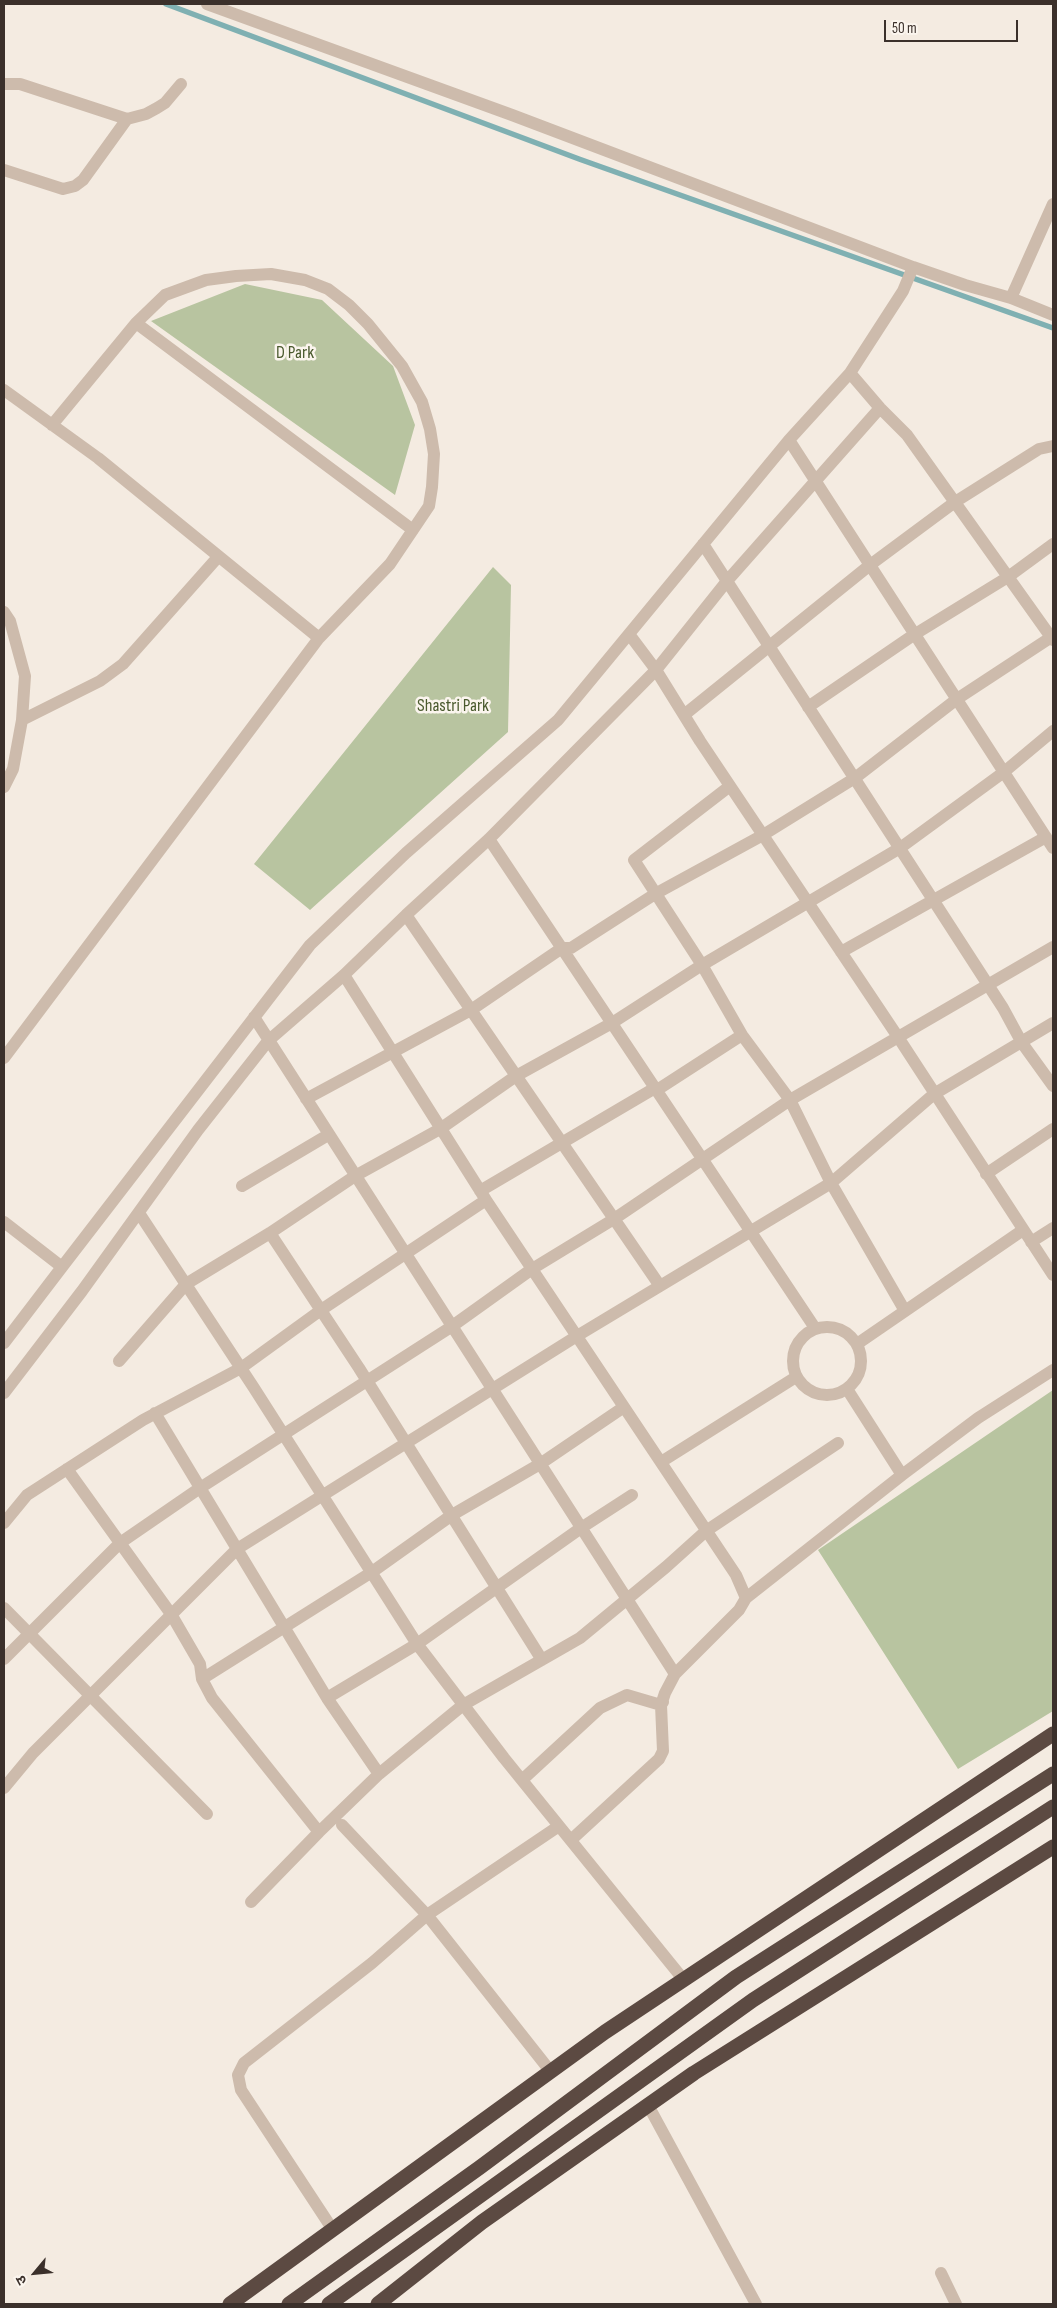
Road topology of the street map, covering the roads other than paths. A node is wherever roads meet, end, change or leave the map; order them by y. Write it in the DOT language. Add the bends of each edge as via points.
graph roads {
  1 [pos="207,4"];
  2 [pos="4,84"];
  3 [pos="181,84"];
  4 [pos="127,119"];
  5 [pos="4,170"];
  6 [pos="1053,204"];
  7 [pos="911,269"];
  8 [pos="1011,298"];
  9 [pos="1053,315"];
  10 [pos="136,324"];
  11 [pos="850,373"];
  12 [pos="4,390"];
  13 [pos="880,408"];
  14 [pos="52,425"];
  15 [pos="789,440"];
  16 [pos="1053,446"];
  17 [pos="815,480"];
  18 [pos="955,502"];
  19 [pos="413,530"];
  20 [pos="703,544"];
  21 [pos="1053,544"];
  22 [pos="218,557"];
  23 [pos="870,565"];
  24 [pos="1008,577"];
  25 [pos="727,581"];
  26 [pos="4,612"];
  27 [pos="630,634"];
  28 [pos="915,634"];
  29 [pos="319,638"];
  30 [pos="1053,638"];
  31 [pos="769,646"];
  32 [pos="656,670"];
  33 [pos="957,699"];
  34 [pos="808,706"];
  35 [pos="684,715"];
  36 [pos="22,720"];
  37 [pos="1053,731"];
  38 [pos="1004,772"];
  39 [pos="855,778"];
  40 [pos="730,786"];
  41 [pos="4,787"];
  42 [pos="763,835"];
  43 [pos="1046,837"];
  44 [pos="489,839"];
  45 [pos="900,848"];
  46 [pos="1053,848"];
  47 [pos="655,894"];
  48 [pos="934,901"];
  49 [pos="808,902"];
  50 [pos="406,914"];
  51 [pos="1053,947"];
  52 [pos="562,948"];
  53 [pos="841,952"];
  54 [pos="702,965"];
  55 [pos="344,975"];
  56 [pos="989,986"];
  57 [pos="471,1010"];
  58 [pos="254,1017"];
  59 [pos="612,1023"];
  60 [pos="1053,1023"];
  61 [pos="742,1035"];
  62 [pos="898,1037"];
  63 [pos="268,1041"];
  64 [pos="1022,1043"];
  65 [pos="393,1053"];
  66 [pos="4,1058"];
  67 [pos="516,1076"];
  68 [pos="1053,1086"];
  69 [pos="655,1088"];
  70 [pos="934,1094"];
  71 [pos="306,1099"];
  72 [pos="790,1100"];
  73 [pos="440,1129"];
  74 [pos="1053,1129"];
  75 [pos="328,1135"];
  76 [pos="562,1143"];
  77 [pos="703,1160"];
  78 [pos="986,1174"];
  79 [pos="355,1176"];
  80 [pos="831,1183"];
  81 [pos="242,1186"];
  82 [pos="483,1196"];
  83 [pos="139,1213"];
  84 [pos="614,1220"];
  85 [pos="4,1222"];
  86 [pos="1053,1228"];
  87 [pos="1023,1230"];
  88 [pos="750,1231"];
  89 [pos="270,1233"];
  90 [pos="1031,1242"];
  91 [pos="405,1254"];
  92 [pos="62,1267"];
  93 [pos="532,1269"];
  94 [pos="1053,1275"];
  95 [pos="186,1284"];
  96 [pos="660,1286"];
  97 [pos="321,1310"];
  98 [pos="905,1311"];
  99 [pos="452,1327"];
  100 [pos="815,1328"];
  101 [pos="577,1336"];
  102 [pos="4,1344"];
  103 [pos="857,1344"];
  104 [pos="119,1361"];
  105 [pos="241,1368"];
  106 [pos="1053,1370"];
  107 [pos="796,1377"];
  108 [pos="366,1380"];
  109 [pos="492,1389"];
  110 [pos="847,1389"];
  111 [pos="4,1393"];
  112 [pos="624,1407"];
  113 [pos="155,1413"];
  114 [pos="283,1434"];
  115 [pos="406,1443"];
  116 [pos="838,1443"];
  117 [pos="661,1462"];
  118 [pos="540,1464"];
  119 [pos="67,1470"];
  120 [pos="902,1475"];
  121 [pos="200,1488"];
  122 [pos="632,1495"];
  123 [pos="322,1496"];
  124 [pos="452,1515"];
  125 [pos="4,1523"];
  126 [pos="581,1528"];
  127 [pos="706,1530"];
  128 [pos="120,1543"];
  129 [pos="237,1549"];
  130 [pos="372,1572"];
  131 [pos="498,1587"];
  132 [pos="746,1598"];
  133 [pos="627,1599"];
  134 [pos="4,1608"];
  135 [pos="171,1614"];
  136 [pos="284,1628"];
  137 [pos="29,1634"];
  138 [pos="417,1644"];
  139 [pos="4,1659"];
  140 [pos="542,1660"];
  141 [pos="675,1674"];
  142 [pos="202,1680"];
  143 [pos="91,1697"];
  144 [pos="327,1698"];
  145 [pos="662,1704"];
  146 [pos="463,1705"];
  147 [pos="1053,1734"];
  148 [pos="379,1774"];
  149 [pos="1053,1774"];
  150 [pos="522,1780"];
  151 [pos="4,1788"];
  152 [pos="1053,1807"];
  153 [pos="207,1814"];
  154 [pos="342,1825"];
  155 [pos="559,1826"];
  156 [pos="318,1832"];
  157 [pos="570,1840"];
  158 [pos="1053,1847"];
  159 [pos="251,1902"];
  160 [pos="426,1915"];
  161 [pos="683,1979"];
  162 [pos="551,2072"];
  163 [pos="648,2105"];
  164 [pos="332,2230"];
  165 [pos="941,2273"];
  166 [pos="230,2304"];
  167 [pos="289,2304"];
  168 [pos="329,2304"];
  169 [pos="378,2304"];
  170 [pos="756,2304"];
  171 [pos="956,2304"];
  1 -- 7 [label="street" via="512,115"];
  2 -- 4 [label="street" via="20,84"];
  3 -- 4 [label="street" via="157,108"];
  4 -- 5 [label="street" via="83,180 74,186 63,189"];
  6 -- 8 [label="street"];
  7 -- 8 [label="street"];
  7 -- 11 [label="street" via="903,290"];
  8 -- 9 [label="street"];
  10 -- 14 [label="street"];
  10 -- 19 [label="street"];
  10 -- 19 [label="street" via="166,295 206,280 236,276 272,274 305,280 328,290 349,305 402,366 422,402 430,429 434,454 429,506"];
  11 -- 13 [label="street"];
  11 -- 15 [label="street"];
  12 -- 14 [label="street"];
  13 -- 17 [label="street"];
  13 -- 18 [label="street" via="907,435"];
  14 -- 22 [label="street" via="98,458"];
  15 -- 17 [label="street"];
  15 -- 20 [label="street"];
  16 -- 18 [label="street" via="1039,449"];
  17 -- 23 [label="street"];
  17 -- 25 [label="street"];
  18 -- 23 [label="street"];
  18 -- 24 [label="street"];
  19 -- 29 [label="street" via="390,564"];
  20 -- 25 [label="street"];
  20 -- 27 [label="street"];
  21 -- 24 [label="street"];
  22 -- 29 [label="street"];
  22 -- 36 [label="street" via="123,664 100,681"];
  23 -- 28 [label="street"];
  23 -- 31 [label="street"];
  24 -- 28 [label="street"];
  24 -- 30 [label="street"];
  25 -- 31 [label="street"];
  25 -- 32 [label="street"];
  26 -- 36 [label="street" via="10,621 25,676"];
  27 -- 32 [label="street"];
  27 -- 58 [label="street" via="558,720 406,853 310,945"];
  28 -- 33 [label="street"];
  28 -- 34 [label="street"];
  29 -- 66 [label="street"];
  30 -- 33 [label="street"];
  31 -- 34 [label="street"];
  31 -- 35 [label="street"];
  32 -- 35 [label="street"];
  32 -- 44 [label="street"];
  33 -- 38 [label="street"];
  33 -- 39 [label="street"];
  34 -- 39 [label="street"];
  35 -- 40 [label="street"];
  36 -- 41 [label="street" via="13,769"];
  37 -- 38 [label="street"];
  38 -- 43 [label="street"];
  38 -- 45 [label="street"];
  39 -- 42 [label="street"];
  39 -- 45 [label="street"];
  40 -- 42 [label="street"];
  40 -- 47 [label="street" via="634,860"];
  42 -- 47 [label="street"];
  42 -- 49 [label="street"];
  43 -- 46 [label="street"];
  43 -- 48 [label="street"];
  44 -- 50 [label="street"];
  44 -- 52 [label="street"];
  45 -- 48 [label="street"];
  45 -- 49 [label="street"];
  47 -- 52 [label="street" via="571,948"];
  47 -- 54 [label="street"];
  48 -- 53 [label="street"];
  48 -- 56 [label="street"];
  49 -- 53 [label="street"];
  49 -- 54 [label="street"];
  50 -- 55 [label="street"];
  50 -- 57 [label="street"];
  51 -- 56 [label="street"];
  52 -- 57 [label="street"];
  52 -- 59 [label="street"];
  53 -- 62 [label="street"];
  54 -- 59 [label="street"];
  54 -- 61 [label="street"];
  55 -- 63 [label="street"];
  55 -- 65 [label="street"];
  56 -- 62 [label="street"];
  56 -- 64 [label="street"];
  57 -- 65 [label="street"];
  57 -- 67 [label="street"];
  58 -- 63 [label="street"];
  58 -- 92 [label="street"];
  59 -- 67 [label="street"];
  59 -- 69 [label="street"];
  60 -- 64 [label="street"];
  61 -- 69 [label="street" via="657,1090"];
  61 -- 72 [label="street"];
  62 -- 70 [label="street"];
  62 -- 72 [label="street"];
  63 -- 71 [label="street"];
  63 -- 83 [label="street" via="198,1130"];
  64 -- 68 [label="street"];
  64 -- 70 [label="street"];
  65 -- 71 [label="street"];
  65 -- 73 [label="street"];
  67 -- 73 [label="street"];
  67 -- 76 [label="street"];
  69 -- 76 [label="street"];
  69 -- 77 [label="street"];
  70 -- 78 [label="street"];
  70 -- 80 [label="street"];
  71 -- 75 [label="street"];
  72 -- 77 [label="street"];
  72 -- 80 [label="street"];
  73 -- 79 [label="street"];
  73 -- 82 [label="street"];
  74 -- 78 [label="street"];
  75 -- 79 [label="street"];
  75 -- 81 [label="street"];
  76 -- 82 [label="street"];
  76 -- 84 [label="street"];
  77 -- 84 [label="street"];
  77 -- 88 [label="street"];
  78 -- 87 [label="street"];
  79 -- 89 [label="street"];
  79 -- 91 [label="street"];
  80 -- 88 [label="street"];
  80 -- 98 [label="street"];
  82 -- 91 [label="street"];
  82 -- 93 [label="street"];
  83 -- 95 [label="street"];
  83 -- 111 [label="street"];
  84 -- 93 [label="street"];
  84 -- 96 [label="street"];
  85 -- 92 [label="street"];
  86 -- 90 [label="street"];
  87 -- 90 [label="street"];
  87 -- 98 [label="street"];
  88 -- 96 [label="street"];
  88 -- 100 [label="street"];
  89 -- 95 [label="street"];
  89 -- 97 [label="street"];
  90 -- 94 [label="street"];
  91 -- 97 [label="street"];
  91 -- 99 [label="street"];
  92 -- 102 [label="street"];
  93 -- 99 [label="street"];
  93 -- 101 [label="street"];
  95 -- 104 [label="street"];
  95 -- 105 [label="street"];
  96 -- 101 [label="street"];
  97 -- 105 [label="street"];
  97 -- 108 [label="street"];
  98 -- 103 [label="street"];
  99 -- 108 [label="street"];
  99 -- 109 [label="street"];
  100 -- 103 [label="street" via="844,1330"];
  100 -- 107 [label="street" via="806,1333 794,1348"];
  101 -- 109 [label="street"];
  101 -- 112 [label="street"];
  103 -- 110 [label="street" via="859,1373"];
  105 -- 113 [label="street"];
  105 -- 114 [label="street"];
  106 -- 120 [label="street" via="978,1418"];
  107 -- 110 [label="street" via="810,1391 819,1394 839,1393"];
  107 -- 117 [label="street"];
  108 -- 114 [label="street"];
  108 -- 115 [label="street"];
  109 -- 115 [label="street"];
  109 -- 118 [label="street"];
  110 -- 120 [label="street"];
  112 -- 117 [label="street"];
  112 -- 118 [label="street"];
  113 -- 119 [label="street"];
  113 -- 121 [label="street"];
  114 -- 121 [label="street"];
  114 -- 123 [label="street"];
  115 -- 123 [label="street"];
  115 -- 124 [label="street"];
  116 -- 127 [label="street"];
  117 -- 127 [label="street"];
  118 -- 124 [label="street"];
  118 -- 126 [label="street"];
  119 -- 125 [label="street" via="27,1495"];
  119 -- 128 [label="street"];
  120 -- 132 [label="street"];
  121 -- 128 [label="street"];
  121 -- 129 [label="street"];
  122 -- 126 [label="street"];
  123 -- 129 [label="street"];
  123 -- 130 [label="street"];
  124 -- 130 [label="street"];
  124 -- 131 [label="street"];
  126 -- 131 [label="street"];
  126 -- 133 [label="street"];
  127 -- 132 [label="street" via="736,1575"];
  127 -- 133 [label="street"];
  128 -- 135 [label="street"];
  128 -- 137 [label="street"];
  129 -- 135 [label="street"];
  129 -- 136 [label="street"];
  130 -- 136 [label="street"];
  130 -- 138 [label="street"];
  131 -- 138 [label="street"];
  131 -- 140 [label="street"];
  132 -- 141 [label="street" via="739,1610"];
  133 -- 140 [label="street" via="580,1638"];
  133 -- 141 [label="street"];
  134 -- 137 [label="street"];
  135 -- 142 [label="street" via="200,1664"];
  135 -- 143 [label="street"];
  136 -- 142 [label="street"];
  136 -- 144 [label="street"];
  137 -- 139 [label="street"];
  137 -- 143 [label="street"];
  138 -- 144 [label="street"];
  138 -- 146 [label="street"];
  140 -- 146 [label="street"];
  141 -- 145 [label="street"];
  142 -- 156 [label="street" via="212,1698"];
  143 -- 151 [label="street" via="33,1753"];
  143 -- 153 [label="street"];
  144 -- 148 [label="street"];
  145 -- 150 [label="street" via="627,1695 600,1708"];
  145 -- 157 [label="street" via="663,1744 659,1759"];
  146 -- 148 [label="street"];
  146 -- 150 [label="street"];
  147 -- 161 [label="highway"];
  148 -- 156 [label="street"];
  149 -- 167 [label="highway" via="736,1977"];
  150 -- 155 [label="street"];
  152 -- 168 [label="highway" via="753,2000"];
  154 -- 160 [label="street"];
  155 -- 157 [label="street"];
  155 -- 160 [label="street"];
  156 -- 159 [label="street"];
  157 -- 161 [label="street"];
  158 -- 163 [label="highway"];
  160 -- 162 [label="street"];
  160 -- 164 [label="street" via="372,1963 244,2062 238,2075 241,2090"];
  161 -- 162 [label="highway"];
  162 -- 164 [label="highway"];
  163 -- 169 [label="highway" via="482,2222"];
  163 -- 170 [label="street"];
  164 -- 166 [label="highway"];
  165 -- 171 [label="street"];
}
